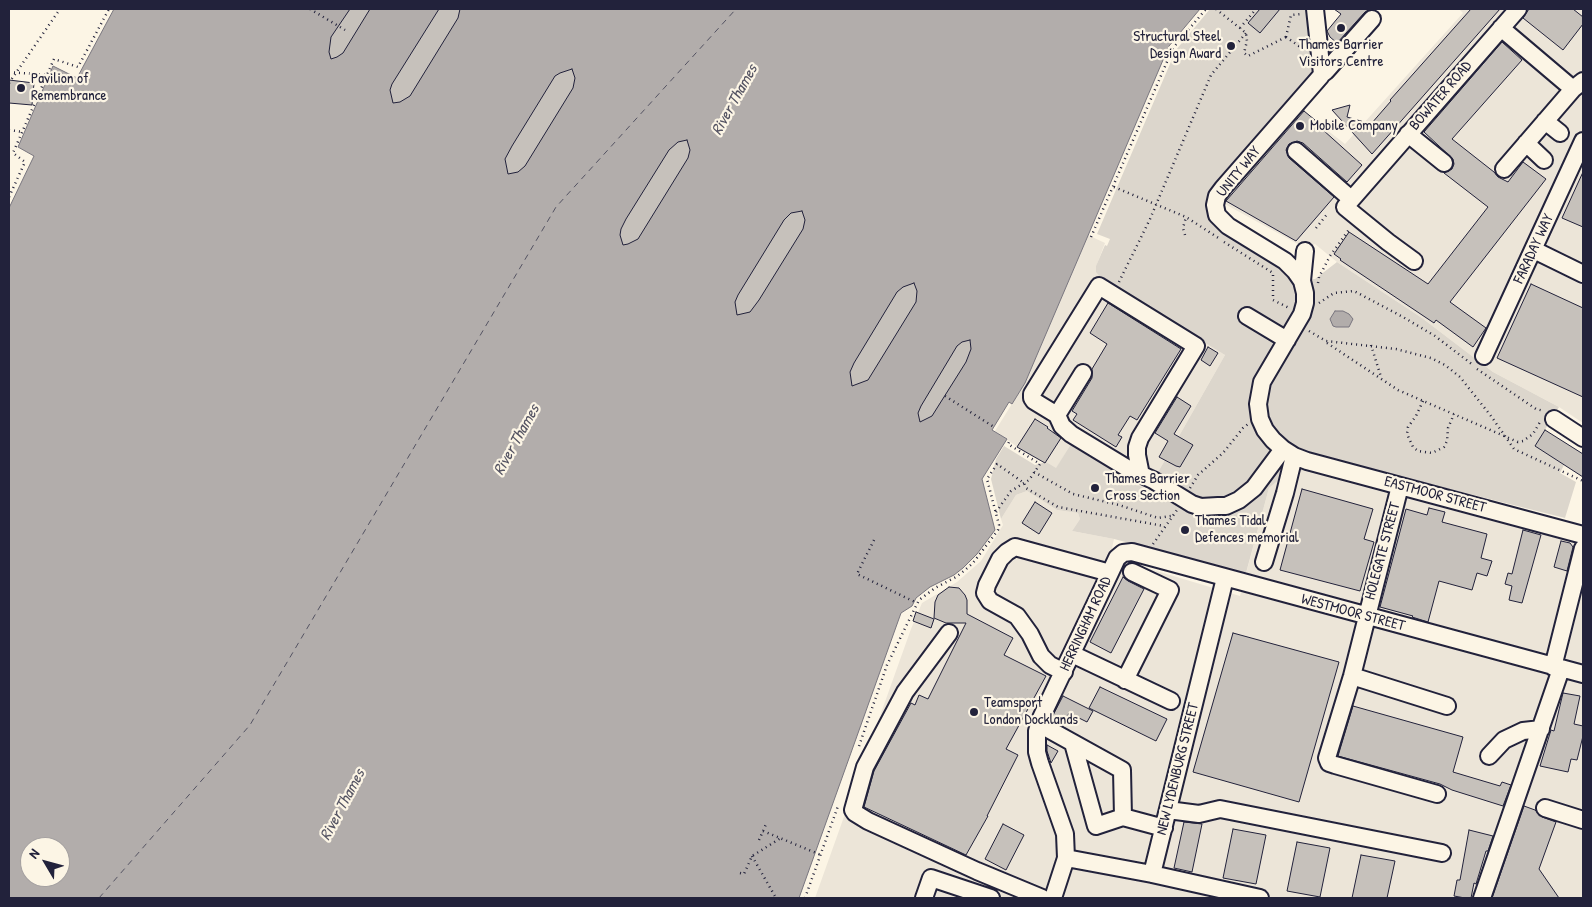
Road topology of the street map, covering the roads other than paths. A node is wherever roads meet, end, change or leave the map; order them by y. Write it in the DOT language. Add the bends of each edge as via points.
graph roads {
  1 [pos="1518,9"];
  2 [pos="1312,11"];
  3 [pos="1372,19"];
  4 [pos="1501,28"];
  5 [pos="1322,74"];
  6 [pos="1578,85"];
  7 [pos="1545,121"];
  8 [pos="1408,134"];
  9 [pos="1560,134"];
  10 [pos="1583,141"];
  11 [pos="1526,143"];
  12 [pos="1296,151"];
  13 [pos="1544,160"];
  14 [pos="1444,163"];
  15 [pos="1504,169"];
  16 [pos="1348,203"];
  17 [pos="1534,250"];
  18 [pos="1305,251"];
  19 [pos="1414,261"];
  20 [pos="1583,274"];
  21 [pos="1302,281"];
  22 [pos="1248,316"];
  23 [pos="1287,340"];
  24 [pos="1484,356"];
  25 [pos="1082,373"];
  26 [pos="1549,413"];
  27 [pos="1057,415"];
  28 [pos="1583,438"];
  29 [pos="1288,453"];
  30 [pos="1147,478"];
  31 [pos="1400,486"];
  32 [pos="1583,535"];
  33 [pos="1583,548"];
  34 [pos="1123,553"];
  35 [pos="1264,562"];
  36 [pos="1110,572"];
  37 [pos="1132,572"];
  38 [pos="1225,578"];
  39 [pos="1366,617"];
  40 [pos="949,633"];
  41 [pos="1072,654"];
  42 [pos="1557,668"];
  43 [pos="1064,672"];
  44 [pos="1583,674"];
  45 [pos="1352,676"];
  46 [pos="1126,680"];
  47 [pos="1170,701"];
  48 [pos="1447,706"];
  49 [pos="1039,724"];
  50 [pos="1541,729"];
  51 [pos="1073,743"];
  52 [pos="1489,756"];
  53 [pos="1437,794"];
  54 [pos="1545,808"];
  55 [pos="1168,810"];
  56 [pos="1123,817"];
  57 [pos="1583,820"];
  58 [pos="1164,828"];
  59 [pos="1442,853"];
  60 [pos="970,856"];
  61 [pos="1066,858"];
  62 [pos="1152,874"];
  63 [pos="1014,887"];
  64 [pos="924,898"];
  65 [pos="991,898"];
  66 [pos="1042,898"];
  67 [pos="1053,898"];
  68 [pos="1260,898"];
  69 [pos="1482,898"];
  1 -- 4 [label="street, BOWATER ROAD"];
  2 -- 5 [label="street"];
  3 -- 5 [label="street, UNITY WAY"];
  4 -- 6 [label="street"];
  4 -- 8 [label="street, BOWATER ROAD"];
  5 -- 21 [label="street, UNITY WAY" via="1222,188 1215,205 1221,221 1285,261"];
  6 -- 7 [label="street"];
  7 -- 9 [label="street"];
  7 -- 11 [label="street"];
  8 -- 14 [label="street"];
  8 -- 16 [label="street, BOWATER ROAD"];
  10 -- 17 [label="street, FARADAY WAY"];
  11 -- 13 [label="street"];
  11 -- 15 [label="street"];
  12 -- 16 [label="street"];
  16 -- 19 [label="street" via="1388,242"];
  17 -- 20 [label="street"];
  17 -- 24 [label="street, FARADAY WAY"];
  18 -- 21 [label="street"];
  21 -- 23 [label="street" via="1305,303"];
  22 -- 23 [label="street"];
  23 -- 29 [label="street" via="1262,382 1258,404 1265,430"];
  25 -- 27 [label="street"];
  26 -- 28 [label="street"];
  27 -- 30 [label="street" via="1071,434"];
  27 -- 30 [label="street" via="1034,401 1032,394 1099,286 1196,346 1140,438 1137,455"];
  29 -- 30 [label="street" via="1254,488 1226,506 1192,504 1183,493"];
  29 -- 31 [label="street, EASTMOOR STREET"];
  29 -- 35 [label="street" via="1285,493"];
  31 -- 32 [label="street, EASTMOOR STREET"];
  31 -- 39 [label="street, HOLEGATE STREET"];
  33 -- 42 [label="street"];
  34 -- 36 [label="street, HERRINGHAM ROAD"];
  34 -- 38 [label="street, WESTMOOR STREET" via="1132,552"];
  36 -- 41 [label="street, HERRINGHAM ROAD"];
  36 -- 43 [label="street" via="1015,547 1000,559 987,585 985,593 990,600 1017,616 1041,656 1050,666"];
  37 -- 46 [label="street" via="1170,590"];
  38 -- 39 [label="street, WESTMOOR STREET"];
  38 -- 55 [label="street, NEW LYDENBURG STREET"];
  39 -- 42 [label="street, WESTMOOR STREET"];
  39 -- 45 [label="street, HOLEGATE STREET"];
  40 -- 63 [label="street" via="906,692 865,767 853,810 859,817"];
  41 -- 43 [label="street, HERRINGHAM ROAD"];
  41 -- 46 [label="street"];
  42 -- 44 [label="street, WESTMOOR STREET"];
  42 -- 50 [label="street"];
  43 -- 49 [label="street, HERRINGHAM ROAD"];
  45 -- 48 [label="street"];
  45 -- 53 [label="street, HOLEGATE STREET" via="1327,758 1329,763"];
  46 -- 47 [label="street"];
  49 -- 51 [label="street"];
  49 -- 61 [label="street, HERRINGHAM ROAD" via="1037,752 1063,823"];
  50 -- 52 [label="street" via="1523,730 1504,740"];
  50 -- 69 [label="street"];
  51 -- 56 [label="street" via="1122,770"];
  51 -- 56 [label="street" via="1096,826"];
  54 -- 57 [label="street"];
  55 -- 58 [label="street, NEW LYDENBURG STREET"];
  55 -- 59 [label="street" via="1199,814 1220,809"];
  56 -- 58 [label="street"];
  58 -- 62 [label="street, NEW LYDENBURG STREET"];
  60 -- 63 [label="street" via="1008,876"];
  61 -- 62 [label="street"];
  61 -- 67 [label="street, HERRINGHAM ROAD"];
  62 -- 68 [label="street"];
  63 -- 66 [label="street"];
  64 -- 65 [label="street" via="931,878"];
}
